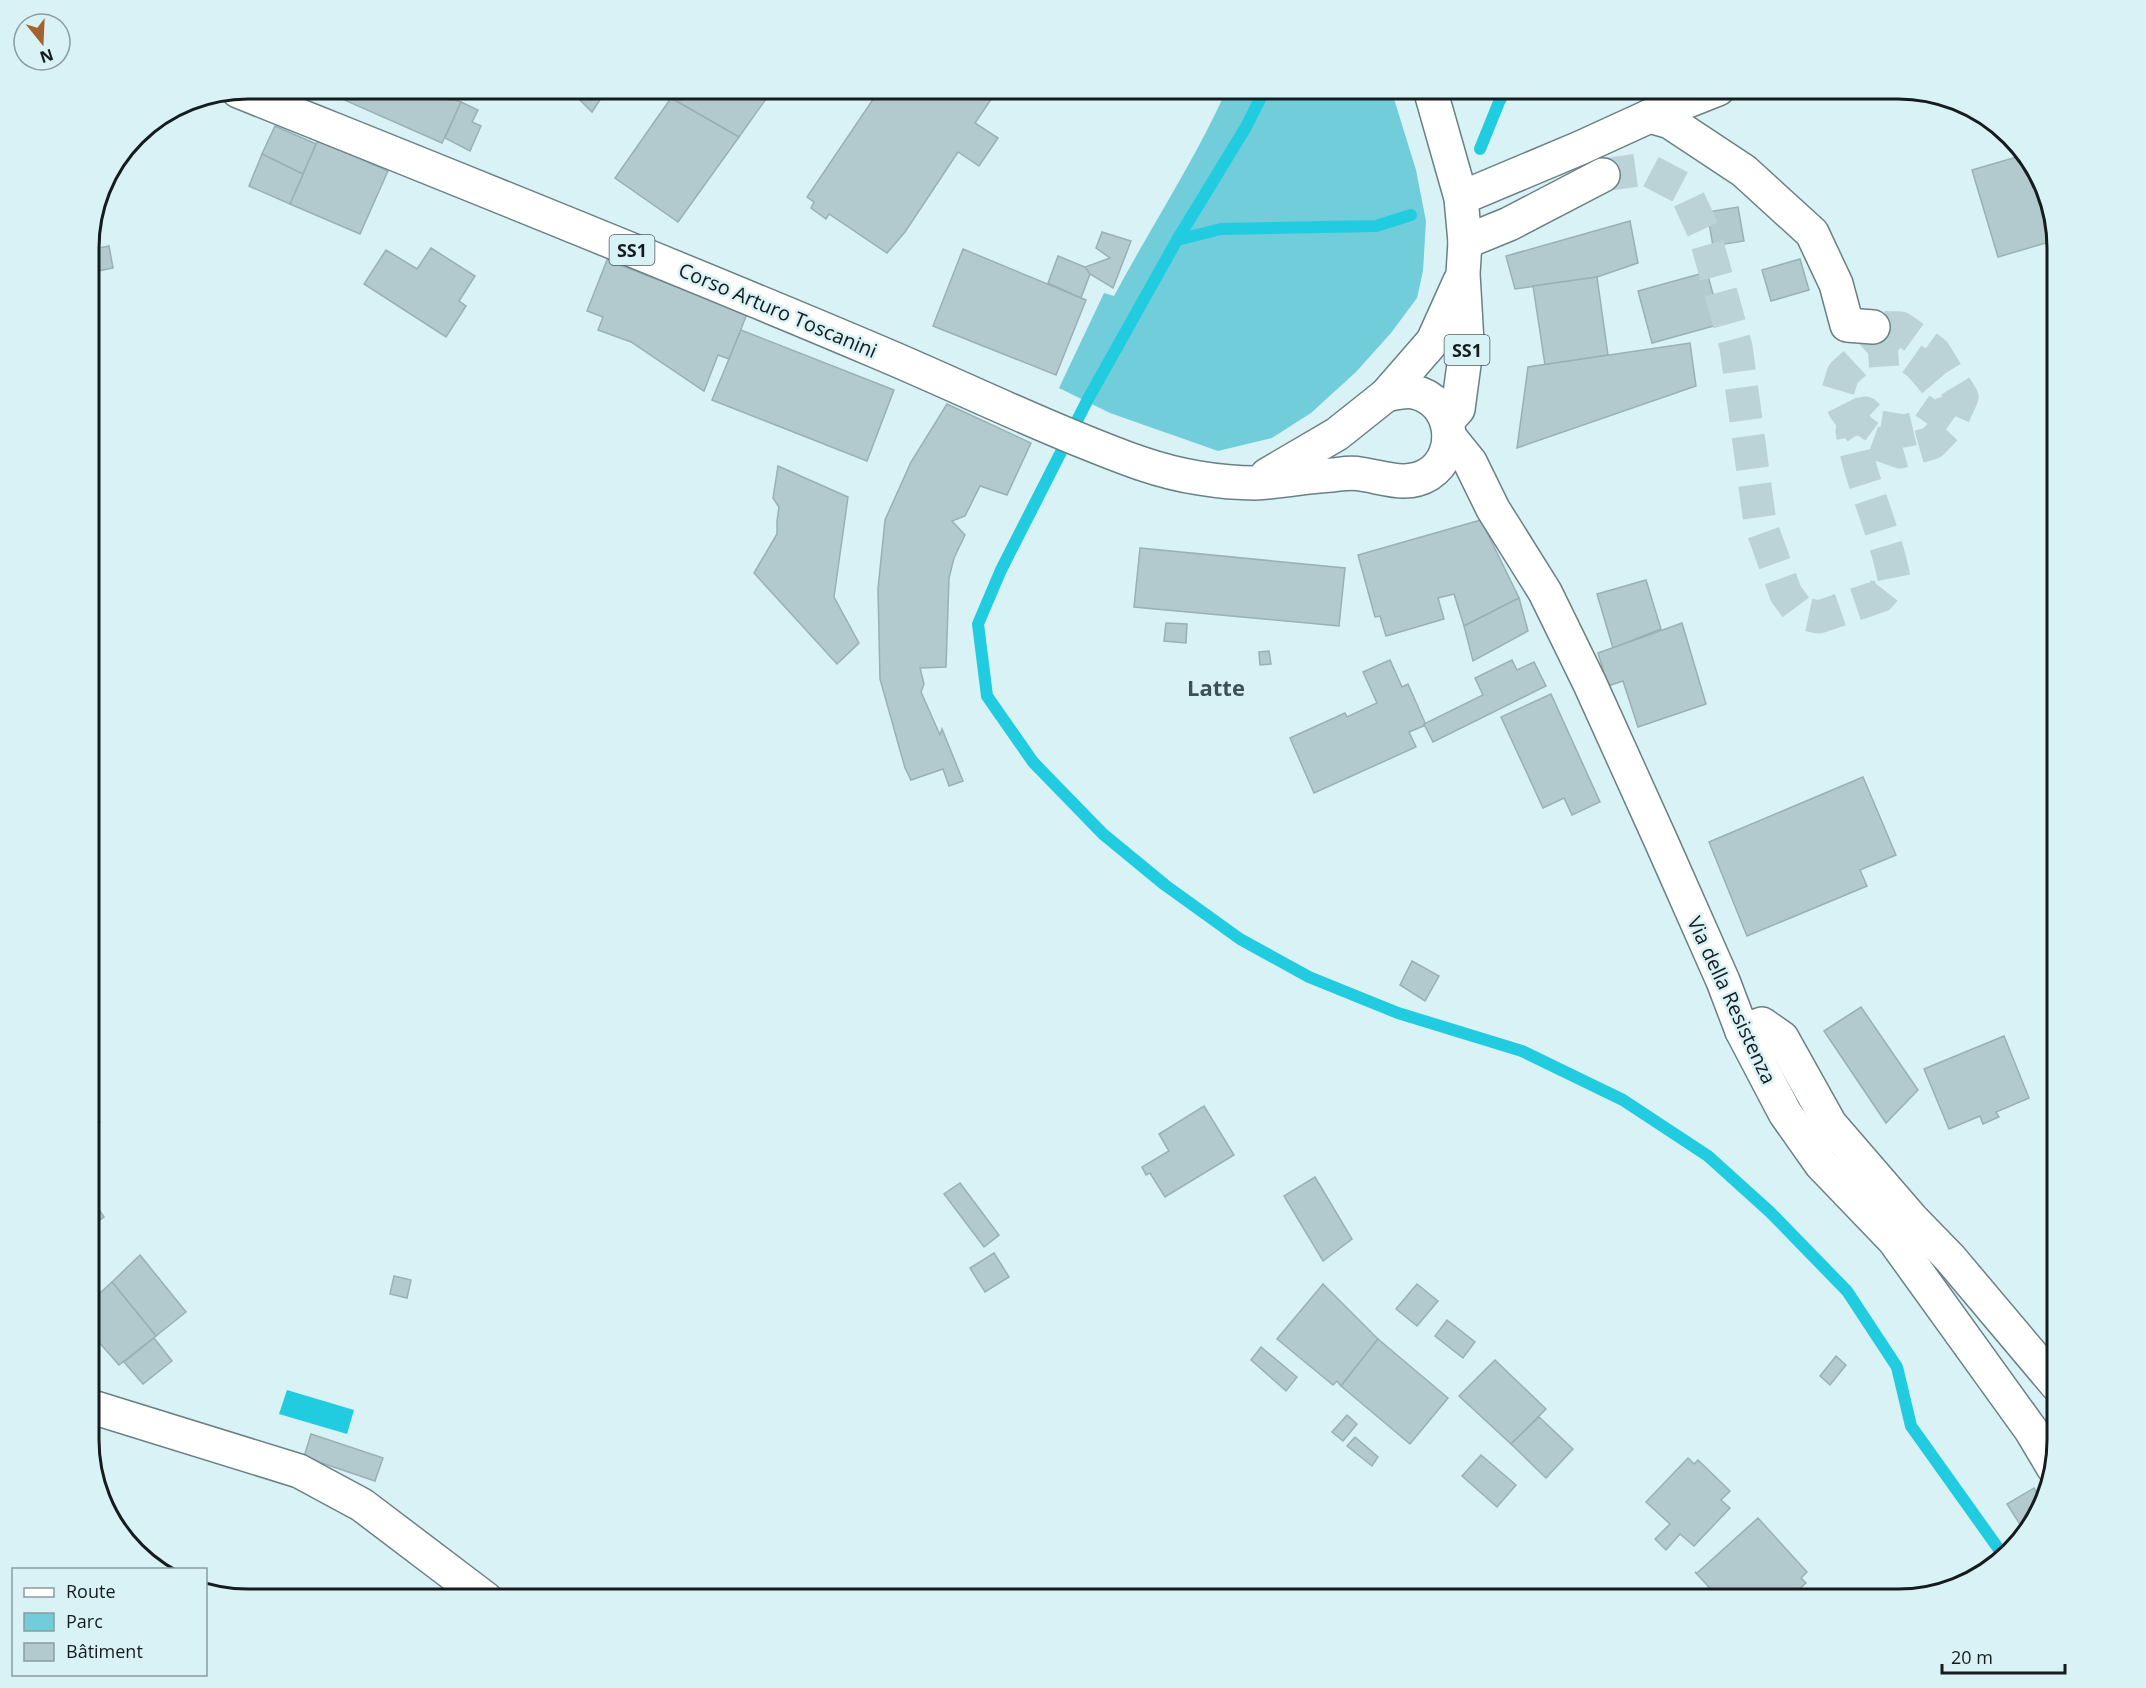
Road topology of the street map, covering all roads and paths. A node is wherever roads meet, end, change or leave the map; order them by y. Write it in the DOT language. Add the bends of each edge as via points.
graph roads {
  1 [pos="258,99"];
  2 [pos="1433,99"];
  3 [pos="1691,99"];
  4 [pos="1650,116"];
  5 [pos="1603,175"];
  6 [pos="1461,198"];
  7 [pos="1464,258"];
  8 [pos="1873,327"];
  9 [pos="1375,404"];
  10 [pos="1448,429"];
  11 [pos="1413,478"];
  12 [pos="1256,483"];
  13 [pos="1482,488"];
  14 [pos="1742,1031"];
  15 [pos="2047,1371"];
  16 [pos="99,1409"];
  17 [pos="2046,1456"];
  18 [pos="473,1589"];
  1 -- 12 [label="main road, Corso Arturo Toscanini / SS1" via="745,296 1128,459 1201,479"];
  2 -- 6 [label="main road, SS1"];
  3 -- 4 [label="main road"];
  4 -- 6 [label="main road"];
  4 -- 8 [label="main road" via="1671,122 1744,171 1812,234 1836,284 1847,325"];
  5 -- 7 [label="main road" via="1509,224"];
  6 -- 7 [label="main road, SS1"];
  7 -- 9 [label="main road, SS1" via="1454,298 1433,341"];
  7 -- 10 [label="main road, SS1" via="1467,342 1458,410"];
  9 -- 10 [label="main road" via="1400,392 1415,392 1440,408"];
  9 -- 11 [label="main road" via="1360,428 1363,457 1384,477"];
  9 -- 12 [label="main road, SS1" via="1337,434"];
  10 -- 11 [label="main road, SS1" via="1447,451 1440,465"];
  10 -- 13 [label="main road, Via della Resistenza"];
  11 -- 12 [label="main road, Corso Arturo Toscanini / SS1" via="1356,473"];
  11 -- 13 [label="main road" via="1454,477"];
  13 -- 14 [label="main road, Via della Resistenza" via="1545,592 1590,684"];
  14 -- 15 [label="main road" via="1762,1024 1782,1038 1830,1124"];
  14 -- 17 [label="main road, Via della Resistenza" via="1785,1113 1821,1164 1894,1240"];
  16 -- 18 [label="main road" via="299,1471 362,1505"];
}
